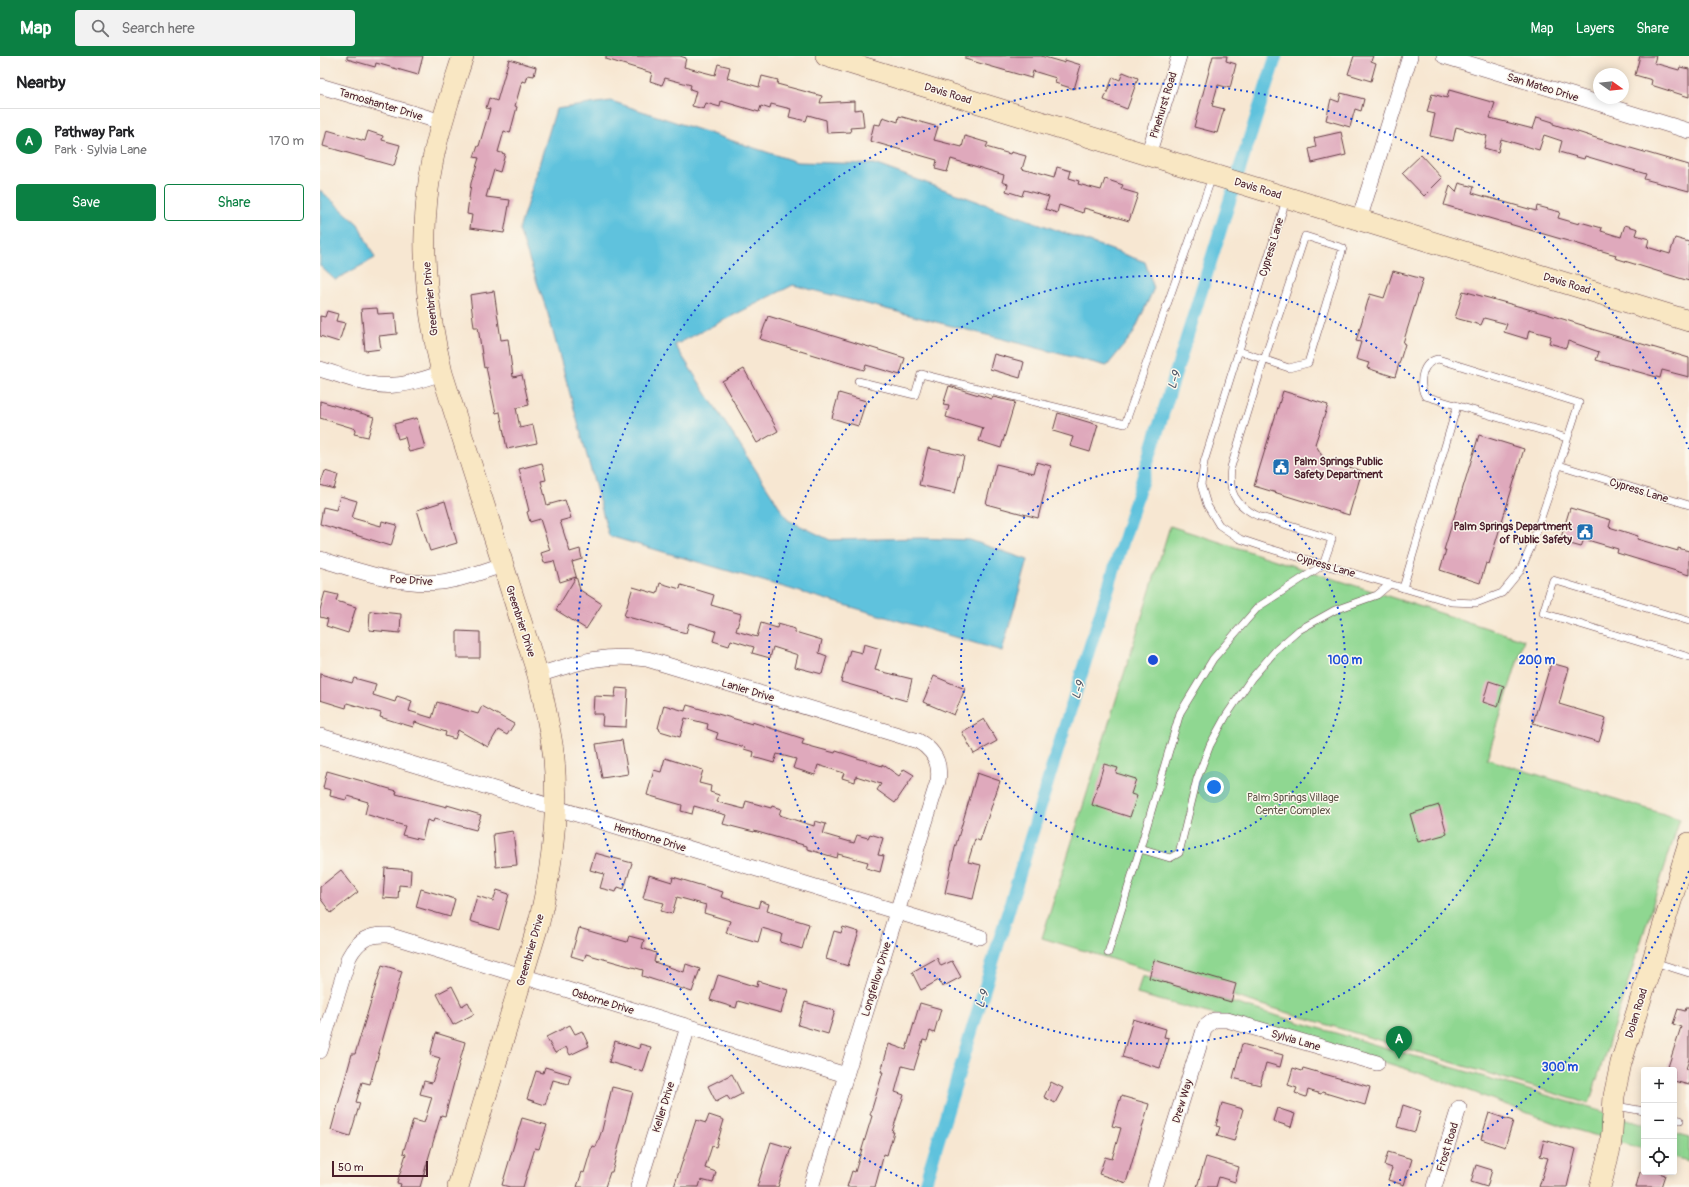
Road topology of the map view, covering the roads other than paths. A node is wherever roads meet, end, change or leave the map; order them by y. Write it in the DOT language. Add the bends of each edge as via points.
graph roads {
  1 [pos="463,56"];
  2 [pos="826,56"];
  3 [pos="1179,56"];
  4 [pos="1410,56"];
  5 [pos="1444,56"];
  6 [pos="320,86"];
  7 [pos="442,122"];
  8 [pos="1689,131"];
  9 [pos="1148,155"];
  10 [pos="1212,174"];
  11 [pos="1287,198"];
  12 [pos="1359,220"];
  13 [pos="1689,321"];
  14 [pos="1239,351"];
  15 [pos="1264,360"];
  16 [pos="320,369"];
  17 [pos="442,373"];
  18 [pos="858,381"];
  19 [pos="1457,406"];
  20 [pos="1567,438"];
  21 [pos="1559,465"];
  22 [pos="1689,505"];
  23 [pos="320,559"];
  24 [pos="503,565"];
  25 [pos="1323,565"];
  26 [pos="1390,584"];
  27 [pos="1403,588"];
  28 [pos="1689,621"];
  29 [pos="1689,657"];
  30 [pos="538,675"];
  31 [pos="320,736"];
  32 [pos="939,771"];
  33 [pos="555,808"];
  34 [pos="1689,843"];
  35 [pos="1140,849"];
  36 [pos="897,912"];
  37 [pos="980,936"];
  38 [pos="1108,953"];
  39 [pos="1652,962"];
  40 [pos="1689,973"];
  41 [pos="523,976"];
  42 [pos="1214,1020"];
  43 [pos="688,1027"];
  44 [pos="320,1051"];
  45 [pos="1377,1063"];
  46 [pos="846,1075"];
  47 [pos="1614,1105"];
  48 [pos="1459,1108"];
  49 [pos="1641,1110"];
  50 [pos="458,1187"];
  51 [pos="638,1187"];
  52 [pos="811,1187"];
  53 [pos="1155,1187"];
  54 [pos="1434,1187"];
  55 [pos="1600,1187"];
  1 -- 7 [label="street, Greenbrier Drive"];
  2 -- 9 [label="street, Davis Road"];
  3 -- 9 [label="street, Pinehurst Road"];
  4 -- 12 [label="street"];
  5 -- 8 [label="street, San Mateo Drive"];
  6 -- 7 [label="street, Tamoshanter Drive"];
  7 -- 17 [label="street, Greenbrier Drive" via="432,160 424,234 428,300 433,337"];
  9 -- 10 [label="street, Davis Road"];
  10 -- 11 [label="street, Davis Road"];
  10 -- 18 [label="lane" via="1125,424 921,374 915,395"];
  11 -- 12 [label="street, Davis Road"];
  11 -- 14 [label="lane, Cypress Lane"];
  12 -- 13 [label="street, Davis Road"];
  14 -- 15 [label="lane"];
  14 -- 25 [label="lane, Cypress Lane" via="1204,462 1201,485 1207,505 1219,525 1240,538"];
  15 -- 15 [label="lane" via="1305,236 1342,248 1308,363 1289,368"];
  15 -- 25 [label="lane" via="1231,467 1232,491 1247,511 1332,538"];
  16 -- 17 [label="street" via="384,386 404,384"];
  17 -- 24 [label="street, Greenbrier Drive"];
  19 -- 20 [label="lane"];
  19 -- 20 [label="lane" via="1425,396 1421,381 1425,367 1431,361 1438,360 1579,403"];
  19 -- 27 [label="lane"];
  20 -- 21 [label="lane"];
  21 -- 22 [label="lane, Cypress Lane"];
  21 -- 27 [label="lane, Cypress Lane" via="1531,547 1520,571 1502,592 1476,603 1451,602"];
  23 -- 24 [label="street, Poe Drive" via="400,582 421,583 462,578"];
  24 -- 30 [label="street, Greenbrier Drive"];
  25 -- 26 [label="lane, Cypress Lane"];
  25 -- 35 [label="lane" via="1258,607 1213,659 1180,713"];
  26 -- 27 [label="lane, Cypress Lane"];
  26 -- 35 [label="lane" via="1377,595 1335,610 1299,630 1276,650 1251,679 1210,745 1197,779 1179,853 1170,858"];
  28 -- 29 [label="lane" via="1553,580 1543,613"];
  30 -- 32 [label="street, Lanier Drive" via="608,656 647,659 918,741 933,753"];
  30 -- 33 [label="street, Greenbrier Drive" via="552,745"];
  31 -- 33 [label="street, Henthorne Drive"];
  32 -- 36 [label="street, Longfellow Drive"];
  33 -- 36 [label="street, Henthorne Drive"];
  33 -- 41 [label="street, Greenbrier Drive" via="548,886"];
  34 -- 39 [label="street, Dolan Road"];
  35 -- 38 [label="lane"];
  36 -- 37 [label="street, Henthorne Drive"];
  36 -- 46 [label="street, Longfellow Drive"];
  39 -- 40 [label="lane"];
  39 -- 47 [label="street, Dolan Road" via="1621,1063"];
  41 -- 43 [label="street, Osborne Drive"];
  41 -- 44 [label="street, Osborne Drive" via="388,935 369,936 360,941 349,957"];
  41 -- 50 [label="street, Greenbrier Drive"];
  42 -- 45 [label="street, Sylvia Lane" via="1227,1020"];
  42 -- 53 [label="street, Drew Way" via="1205,1027"];
  43 -- 46 [label="street, Osborne Drive"];
  43 -- 51 [label="street, Keller Drive"];
  46 -- 52 [label="street, Longfellow Drive"];
  47 -- 49 [label="lane"];
  47 -- 55 [label="street, Dolan Road" via="1610,1149"];
  48 -- 54 [label="street, Frost Road"];
}
